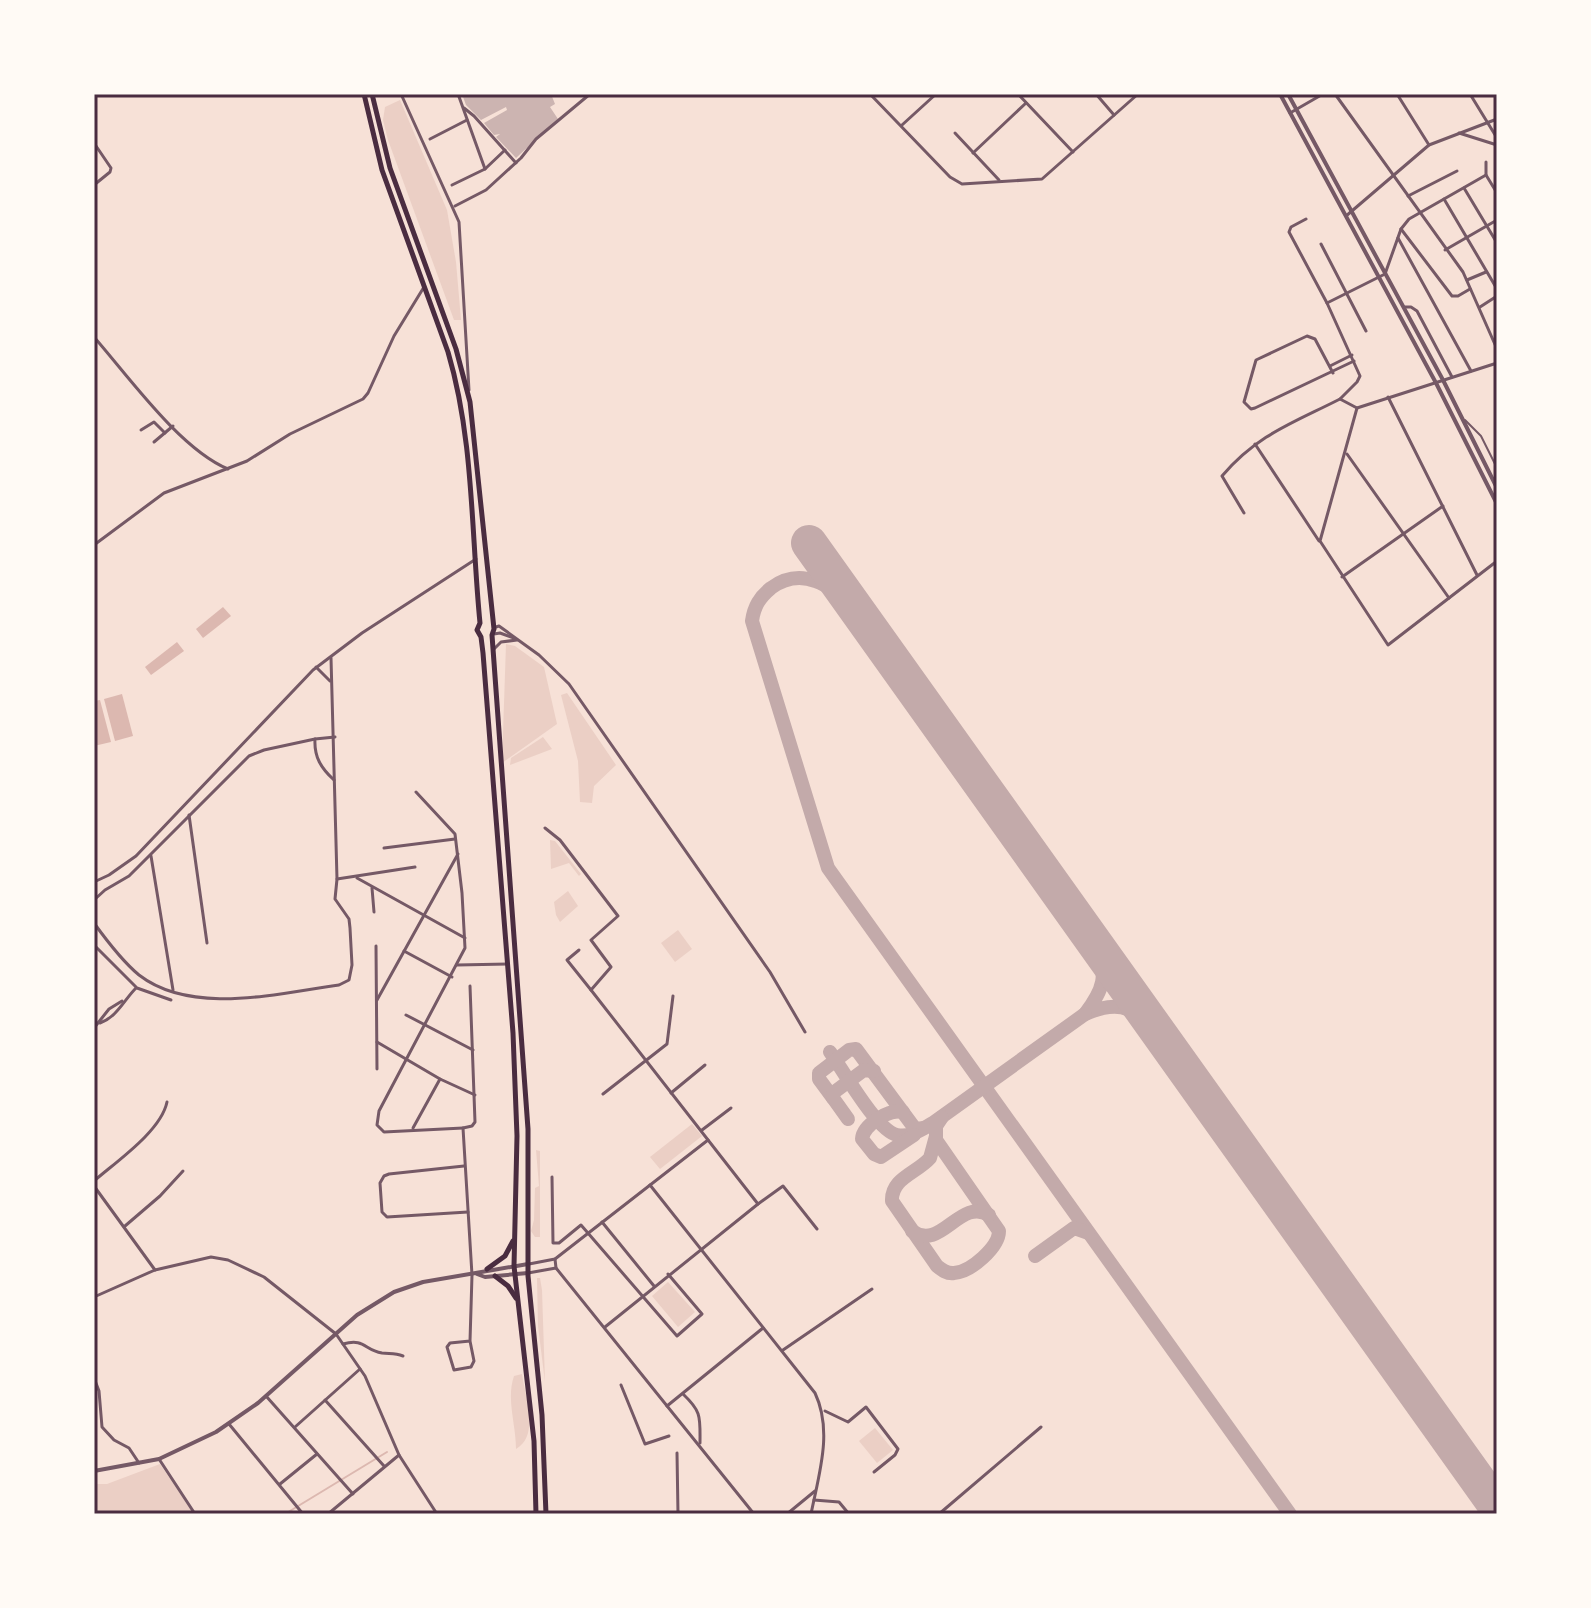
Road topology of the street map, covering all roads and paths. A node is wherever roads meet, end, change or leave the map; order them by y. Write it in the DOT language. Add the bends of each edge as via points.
graph roads {
  1 [pos="364,94"];
  2 [pos="372,94"];
  3 [pos="402,94"];
  4 [pos="458,94"];
  5 [pos="590,94"];
  6 [pos="870,94"];
  7 [pos="936,94"];
  8 [pos="1018,94"];
  9 [pos="1096,94"];
  10 [pos="1138,94"];
  11 [pos="1280,94"];
  12 [pos="1288,94"];
  13 [pos="1323,94"];
  14 [pos="1335,94"];
  15 [pos="1397,94"];
  16 [pos="1470,94"];
  17 [pos="1026,103"];
  18 [pos="463,108"];
  19 [pos="1297,110"];
  20 [pos="1290,113"];
  21 [pos="1114,115"];
  22 [pos="1497,119"];
  23 [pos="467,120"];
  24 [pos="1487,122"];
  25 [pos="902,125"];
  26 [pos="955,133"];
  27 [pos="1459,133"];
  28 [pos="1497,138"];
  29 [pos="430,139"];
  30 [pos="94,143"];
  31 [pos="1429,145"];
  32 [pos="1497,145"];
  33 [pos="505,150"];
  34 [pos="1073,152"];
  35 [pos="973,153"];
  36 [pos="1486,162"];
  37 [pos="516,163"];
  38 [pos="485,169"];
  39 [pos="1457,171"];
  40 [pos="1486,175"];
  41 [pos="1394,176"];
  42 [pos="1000,182"];
  43 [pos="94,185"];
  44 [pos="452,185"];
  45 [pos="1464,188"];
  46 [pos="1497,193"];
  47 [pos="1408,196"];
  48 [pos="1444,199"];
  49 [pos="454,206"];
  50 [pos="1419,211"];
  51 [pos="1351,212"];
  52 [pos="1346,216"];
  53 [pos="1306,219"];
  54 [pos="1497,220"];
  55 [pos="1487,226"];
  56 [pos="1401,229"];
  57 [pos="1398,238"];
  58 [pos="1467,238"];
  59 [pos="1497,243"];
  60 [pos="1321,244"];
  61 [pos="1445,250"];
  62 [pos="1487,271"];
  63 [pos="1385,274"];
  64 [pos="1379,277"];
  65 [pos="1467,280"];
  66 [pos="424,287"];
  67 [pos="1471,289"];
  68 [pos="1497,289"];
  69 [pos="1346,293"];
  70 [pos="1497,296"];
  71 [pos="1327,303"];
  72 [pos="1403,307"];
  73 [pos="1479,308"];
  74 [pos="1366,331"];
  75 [pos="94,337"];
  76 [pos="1497,349"];
  77 [pos="1352,355"];
  78 [pos="1354,361"];
  79 [pos="1497,363"];
  80 [pos="1330,366"];
  81 [pos="1471,371"];
  82 [pos="1333,373"];
  83 [pos="1452,377"];
  84 [pos="1443,380"];
  85 [pos="1436,383"];
  86 [pos="1388,397"];
  87 [pos="1340,399"];
  88 [pos="470,402"];
  89 [pos="1357,408"];
  90 [pos="1462,418"];
  91 [pos="173,426"];
  92 [pos="141,430"];
  93 [pos="165,433"];
  94 [pos="154,442"];
  95 [pos="1255,444"];
  96 [pos="1346,453"];
  97 [pos="1497,468"];
  98 [pos="228,469"];
  99 [pos="1497,488"];
  100 [pos="1497,504"];
  101 [pos="1443,506"];
  102 [pos="1244,513"];
  103 [pos="1403,533"];
  104 [pos="1320,541"];
  105 [pos="94,545"];
  106 [pos="476,559"];
  107 [pos="1497,559"];
  108 [pos="1477,575"];
  109 [pos="1342,577"];
  110 [pos="1449,598"];
  111 [pos="480,623"];
  112 [pos="493,630"];
  113 [pos="481,637"];
  114 [pos="517,640"];
  115 [pos="494,649"];
  116 [pos="331,655"];
  117 [pos="316,667"];
  118 [pos="332,683"];
  119 [pos="335,737"];
  120 [pos="315,739"];
  121 [pos="336,781"];
  122 [pos="416,792"];
  123 [pos="189,815"];
  124 [pos="545,828"];
  125 [pos="457,839"];
  126 [pos="384,848"];
  127 [pos="458,854"];
  128 [pos="151,856"];
  129 [pos="415,867"];
  130 [pos="356,878"];
  131 [pos="337,879"];
  132 [pos="94,882"];
  133 [pos="372,888"];
  134 [pos="94,900"];
  135 [pos="374,912"];
  136 [pos="422,916"];
  137 [pos="94,923"];
  138 [pos="465,938"];
  139 [pos="207,943"];
  140 [pos="94,945"];
  141 [pos="376,946"];
  142 [pos="579,950"];
  143 [pos="404,951"];
  144 [pos="508,964"];
  145 [pos="457,965"];
  146 [pos="452,977"];
  147 [pos="470,986"];
  148 [pos="137,988"];
  149 [pos="591,990"];
  150 [pos="174,991"];
  151 [pos="673,996"];
  152 [pos="124,1000"];
  153 [pos="171,1000"];
  154 [pos="377,1000"];
  155 [pos="406,1015"];
  156 [pos="100,1023"];
  157 [pos="426,1026"];
  158 [pos="94,1028"];
  159 [pos="805,1032"];
  160 [pos="377,1042"];
  161 [pos="473,1050"];
  162 [pos="407,1061"];
  163 [pos="646,1062"];
  164 [pos="705,1065"];
  165 [pos="377,1069"];
  166 [pos="440,1079"];
  167 [pos="671,1093"];
  168 [pos="603,1094"];
  169 [pos="475,1095"];
  170 [pos="167,1102"];
  171 [pos="731,1108"];
  172 [pos="463,1128"];
  173 [pos="413,1129"];
  174 [pos="701,1131"];
  175 [pos="708,1140"];
  176 [pos="464,1166"];
  177 [pos="183,1171"];
  178 [pos="552,1177"];
  179 [pos="94,1183"];
  180 [pos="650,1185"];
  181 [pos="758,1204"];
  182 [pos="468,1212"];
  183 [pos="602,1222"];
  184 [pos="125,1226"];
  185 [pos="817,1229"];
  186 [pos="589,1232"];
  187 [pos="514,1236"];
  188 [pos="701,1249"];
  189 [pos="555,1259"];
  190 [pos="528,1264"];
  191 [pos="514,1266"];
  192 [pos="556,1268"];
  193 [pos="487,1269"];
  194 [pos="155,1270"];
  195 [pos="528,1273"];
  196 [pos="475,1274"];
  197 [pos="668,1274"];
  198 [pos="515,1275"];
  199 [pos="495,1276"];
  200 [pos="654,1286"];
  201 [pos="872,1289"];
  202 [pos="94,1297"];
  203 [pos="643,1297"];
  204 [pos="517,1300"];
  205 [pos="605,1327"];
  206 [pos="763,1328"];
  207 [pos="336,1334"];
  208 [pos="470,1341"];
  209 [pos="343,1344"];
  210 [pos="782,1350"];
  211 [pos="403,1356"];
  212 [pos="360,1369"];
  213 [pos="94,1378"];
  214 [pos="621,1385"];
  215 [pos="683,1394"];
  216 [pos="266,1396"];
  217 [pos="325,1400"];
  218 [pos="667,1407"];
  219 [pos="823,1410"];
  220 [pos="229,1424"];
  221 [pos="295,1427"];
  222 [pos="1041,1427"];
  223 [pos="669,1436"];
  224 [pos="700,1446"];
  225 [pos="677,1453"];
  226 [pos="317,1454"];
  227 [pos="399,1455"];
  228 [pos="159,1459"];
  229 [pos="139,1463"];
  230 [pos="385,1467"];
  231 [pos="94,1471"];
  232 [pos="874,1472"];
  233 [pos="280,1485"];
  234 [pos="816,1490"];
  235 [pos="353,1494"];
  236 [pos="814,1500"];
  237 [pos="195,1514"];
  238 [pos="303,1514"];
  239 [pos="328,1514"];
  240 [pos="437,1514"];
  241 [pos="536,1514"];
  242 [pos="546,1514"];
  243 [pos="678,1514"];
  244 [pos="754,1514"];
  245 [pos="787,1514"];
  246 [pos="811,1514"];
  247 [pos="849,1514"];
  248 [pos="939,1514"];
  1 -- 66 [label="main road" via="382,170"];
  2 -- 88 [label="main road" via="390,168"];
  3 -- 49 [label="street"];
  4 -- 18 [label="street"];
  5 -- 37 [label="street"];
  6 -- 25 [label="street"];
  7 -- 25 [label="street"];
  8 -- 17 [label="street"];
  9 -- 21 [label="street"];
  10 -- 21 [label="street"];
  11 -- 20 [label="street"];
  12 -- 19 [label="street"];
  13 -- 19 [label="street"];
  14 -- 41 [label="street"];
  15 -- 31 [label="street"];
  16 -- 24 [label="street"];
  17 -- 34 [label="street"];
  17 -- 35 [label="street"];
  18 -- 23 [label="street"];
  18 -- 33 [label="street"];
  19 -- 20 [label="street"];
  19 -- 51 [label="street"];
  20 -- 52 [label="street"];
  21 -- 34 [label="street"];
  22 -- 24 [label="street"];
  23 -- 29 [label="street"];
  23 -- 38 [label="street"];
  24 -- 27 [label="street"];
  24 -- 28 [label="street"];
  25 -- 42 [label="street" via="959,183"];
  26 -- 35 [label="street"];
  27 -- 31 [label="street"];
  27 -- 32 [label="street"];
  30 -- 43 [label="street" via="111,168"];
  31 -- 41 [label="street"];
  33 -- 37 [label="street"];
  33 -- 38 [label="street"];
  34 -- 42 [label="street" via="1042,179"];
  35 -- 42 [label="street"];
  36 -- 40 [label="street"];
  37 -- 49 [label="street" via="486,190"];
  38 -- 44 [label="street"];
  39 -- 47 [label="street"];
  40 -- 45 [label="street"];
  40 -- 46 [label="street"];
  41 -- 47 [label="street"];
  41 -- 51 [label="street"];
  45 -- 48 [label="street"];
  45 -- 55 [label="street"];
  47 -- 50 [label="street"];
  48 -- 50 [label="street"];
  48 -- 58 [label="street"];
  49 -- 88 [label="street" via="462,251"];
  50 -- 56 [label="street"];
  50 -- 61 [label="street"];
  51 -- 52 [label="street"];
  51 -- 63 [label="street"];
  52 -- 64 [label="street"];
  53 -- 71 [label="street" via="1289,232"];
  54 -- 55 [label="street"];
  55 -- 58 [label="street"];
  55 -- 59 [label="street"];
  56 -- 57 [label="street"];
  56 -- 67 [label="street" via="1452,296"];
  57 -- 63 [label="street"];
  57 -- 81 [label="street"];
  58 -- 61 [label="street"];
  58 -- 62 [label="street"];
  60 -- 69 [label="street"];
  61 -- 65 [label="street"];
  62 -- 65 [label="street"];
  62 -- 68 [label="street"];
  63 -- 64 [label="street"];
  63 -- 72 [label="street"];
  64 -- 69 [label="street"];
  64 -- 85 [label="street"];
  65 -- 67 [label="street"];
  66 -- 98 [label="street" via="363,399"];
  66 -- 106 [label="main road" via="457,383"];
  67 -- 73 [label="street"];
  69 -- 71 [label="street"];
  69 -- 74 [label="street"];
  70 -- 73 [label="street"];
  71 -- 77 [label="street"];
  72 -- 83 [label="street" via="1417,311"];
  72 -- 84 [label="street"];
  73 -- 76 [label="street"];
  75 -- 91 [label="street"];
  77 -- 78 [label="street"];
  77 -- 80 [label="street"];
  78 -- 82 [label="street"];
  78 -- 87 [label="street" via="1359,379"];
  79 -- 81 [label="street"];
  80 -- 82 [label="street"];
  80 -- 82 [label="street" via="1313,337 1301,339 1256,360 1244,402 1255,408"];
  81 -- 83 [label="street"];
  83 -- 84 [label="street"];
  84 -- 85 [label="street"];
  84 -- 90 [label="street"];
  85 -- 86 [label="street"];
  85 -- 100 [label="street"];
  86 -- 89 [label="street"];
  86 -- 101 [label="street"];
  87 -- 89 [label="street"];
  87 -- 95 [label="street"];
  88 -- 112 [label="main road"];
  89 -- 96 [label="street"];
  90 -- 97 [label="lane" via="1481,436"];
  90 -- 99 [label="street"];
  91 -- 93 [label="street"];
  91 -- 98 [label="street" via="203,456"];
  92 -- 93 [label="street" via="154,422"];
  93 -- 94 [label="street"];
  95 -- 102 [label="street" via="1222,476"];
  95 -- 104 [label="street"];
  96 -- 103 [label="street"];
  96 -- 104 [label="street"];
  98 -- 105 [label="street" via="164,493"];
  101 -- 103 [label="street"];
  101 -- 108 [label="street"];
  103 -- 109 [label="street"];
  103 -- 110 [label="street"];
  104 -- 109 [label="street"];
  106 -- 111 [label="main road"];
  106 -- 116 [label="street"];
  107 -- 108 [label="street"];
  108 -- 110 [label="street"];
  109 -- 110 [label="street" via="1388,645"];
  111 -- 112 [label="main road"];
  111 -- 113 [label="main road"];
  112 -- 113 [label="main road"];
  112 -- 114 [label="street"];
  112 -- 115 [label="main road"];
  113 -- 144 [label="main road"];
  114 -- 115 [label="street"];
  114 -- 159 [label="street" via="569,684 770,972"];
  115 -- 190 [label="main road" via="528,1129"];
  116 -- 117 [label="street"];
  116 -- 118 [label="street"];
  117 -- 118 [label="street"];
  117 -- 132 [label="street" via="136,856"];
  118 -- 119 [label="street"];
  119 -- 120 [label="street"];
  119 -- 121 [label="street"];
  120 -- 121 [label="street" via="315,756"];
  120 -- 123 [label="street" via="249,756"];
  121 -- 131 [label="street"];
  122 -- 125 [label="street"];
  123 -- 128 [label="street"];
  123 -- 139 [label="street"];
  124 -- 149 [label="street" via="618,916 591,940 611,967"];
  125 -- 126 [label="street"];
  125 -- 127 [label="street"];
  127 -- 136 [label="street"];
  127 -- 138 [label="street"];
  128 -- 134 [label="street"];
  128 -- 150 [label="street"];
  129 -- 130 [label="street"];
  130 -- 131 [label="street"];
  130 -- 133 [label="street"];
  131 -- 150 [label="street" via="335,899 350,928 352,965 345,983 224,1000"];
  133 -- 135 [label="street"];
  133 -- 136 [label="street"];
  136 -- 138 [label="street"];
  136 -- 143 [label="street"];
  137 -- 150 [label="street" via="139,974"];
  138 -- 145 [label="street"];
  140 -- 148 [label="street"];
  141 -- 154 [label="street"];
  142 -- 149 [label="street" via="567,960"];
  143 -- 146 [label="street"];
  143 -- 154 [label="street"];
  144 -- 145 [label="street"];
  144 -- 187 [label="main road" via="516,1109"];
  145 -- 146 [label="street"];
  146 -- 157 [label="street"];
  147 -- 161 [label="street"];
  148 -- 152 [label="street"];
  148 -- 153 [label="street"];
  149 -- 163 [label="street"];
  151 -- 163 [label="street" via="667,1044"];
  152 -- 156 [label="street"];
  152 -- 156 [label="street"];
  154 -- 160 [label="street"];
  155 -- 157 [label="street"];
  156 -- 158 [label="street"];
  157 -- 161 [label="street"];
  157 -- 162 [label="street"];
  160 -- 162 [label="street"];
  160 -- 165 [label="street"];
  161 -- 169 [label="street"];
  162 -- 166 [label="street"];
  162 -- 173 [label="street" via="379,1111 377,1125 384,1132"];
  163 -- 167 [label="street"];
  163 -- 168 [label="street"];
  164 -- 167 [label="street"];
  166 -- 169 [label="street"];
  166 -- 173 [label="street"];
  167 -- 174 [label="street"];
  169 -- 172 [label="street" via="475,1122"];
  170 -- 179 [label="street" via="161,1119"];
  171 -- 174 [label="street"];
  172 -- 173 [label="street"];
  172 -- 176 [label="street"];
  174 -- 175 [label="street"];
  175 -- 180 [label="street"];
  175 -- 181 [label="street"];
  176 -- 182 [label="street"];
  176 -- 182 [label="street" via="384,1176 381,1198 384,1215 394,1218"];
  177 -- 184 [label="street"];
  178 -- 186 [label="street" via="553,1243 581,1225"];
  179 -- 184 [label="street"];
  180 -- 183 [label="street"];
  180 -- 188 [label="street"];
  181 -- 185 [label="street" via="783,1186"];
  181 -- 188 [label="street"];
  182 -- 196 [label="street"];
  183 -- 186 [label="street"];
  183 -- 200 [label="street"];
  184 -- 194 [label="street"];
  186 -- 189 [label="street"];
  186 -- 203 [label="street"];
  187 -- 191 [label="main road"];
  187 -- 193 [label="main road" via="505,1256"];
  188 -- 197 [label="street"];
  188 -- 206 [label="street"];
  189 -- 190 [label="street"];
  189 -- 192 [label="street"];
  190 -- 191 [label="street"];
  190 -- 195 [label="main road"];
  191 -- 193 [label="street"];
  191 -- 198 [label="main road"];
  192 -- 195 [label="street"];
  192 -- 205 [label="street"];
  193 -- 196 [label="street"];
  194 -- 202 [label="street"];
  194 -- 207 [label="street" via="211,1257 228,1260 264,1277"];
  195 -- 198 [label="street"];
  195 -- 242 [label="main road"];
  196 -- 199 [label="street"];
  196 -- 207 [label="street" via="394,1292"];
  196 -- 208 [label="street"];
  197 -- 200 [label="street"];
  197 -- 203 [label="street" via="702,1314 677,1336"];
  198 -- 199 [label="street"];
  198 -- 204 [label="main road"];
  199 -- 204 [label="main road"];
  200 -- 203 [label="street"];
  201 -- 210 [label="street"];
  203 -- 205 [label="street"];
  204 -- 241 [label="main road" via="534,1441"];
  205 -- 218 [label="street"];
  206 -- 210 [label="street"];
  206 -- 215 [label="street"];
  207 -- 209 [label="street"];
  207 -- 216 [label="street"];
  208 -- 208 [label="street" via="473,1365 454,1370 447,1347"];
  209 -- 211 [label="street" via="362,1342 380,1353"];
  209 -- 212 [label="street"];
  210 -- 219 [label="street"];
  212 -- 217 [label="street"];
  212 -- 227 [label="street"];
  213 -- 229 [label="street" via="102,1427"];
  214 -- 223 [label="street" via="645,1444"];
  215 -- 218 [label="street"];
  215 -- 224 [label="street" via="700,1415"];
  216 -- 220 [label="street"];
  216 -- 221 [label="street"];
  217 -- 221 [label="street"];
  217 -- 230 [label="street"];
  218 -- 224 [label="street"];
  219 -- 232 [label="street" via="848,1422 866,1407 898,1449"];
  219 -- 234 [label="street" via="823,1460"];
  220 -- 228 [label="street"];
  220 -- 233 [label="street"];
  221 -- 226 [label="street"];
  222 -- 248 [label="street"];
  224 -- 244 [label="street"];
  225 -- 243 [label="street"];
  226 -- 233 [label="street"];
  226 -- 235 [label="street"];
  227 -- 230 [label="street"];
  227 -- 240 [label="street"];
  228 -- 229 [label="street"];
  228 -- 237 [label="street"];
  229 -- 231 [label="street"];
  230 -- 235 [label="street"];
  233 -- 238 [label="street"];
  234 -- 236 [label="street"];
  234 -- 245 [label="street"];
  235 -- 239 [label="street"];
  236 -- 246 [label="street"];
  236 -- 247 [label="street" via="839,1502"];
}
